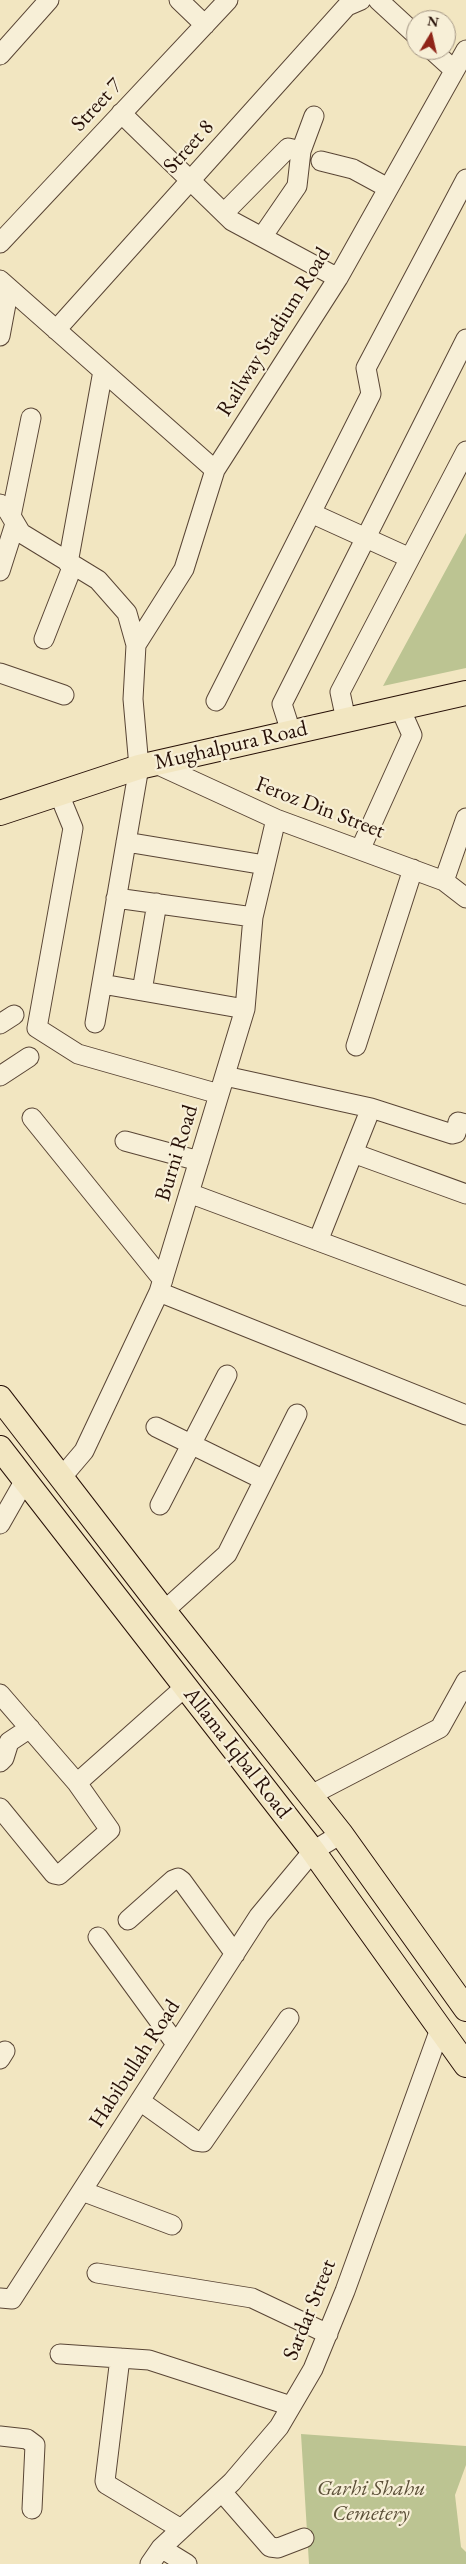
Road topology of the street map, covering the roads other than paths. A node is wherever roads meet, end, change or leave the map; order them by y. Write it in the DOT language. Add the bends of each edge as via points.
graph roads {
  1 [pos="49,0"];
  2 [pos="179,0"];
  3 [pos="228,0"];
  4 [pos="361,0"];
  5 [pos="378,0"];
  6 [pos="205,25"];
  7 [pos="406,26"];
  8 [pos="466,50"];
  9 [pos="0,55"];
  10 [pos="443,60"];
  11 [pos="454,70"];
  12 [pos="122,113"];
  13 [pos="314,116"];
  14 [pos="301,151"];
  15 [pos="321,161"];
  16 [pos="466,179"];
  17 [pos="191,180"];
  18 [pos="388,188"];
  19 [pos="224,213"];
  20 [pos="262,237"];
  21 [pos="0,243"];
  22 [pos="338,278"];
  23 [pos="4,284"];
  24 [pos="56,330"];
  25 [pos="0,336"];
  26 [pos="466,339"];
  27 [pos="103,371"];
  28 [pos="30,418"];
  29 [pos="466,451"];
  30 [pos="215,470"];
  31 [pos="311,512"];
  32 [pos="9,515"];
  33 [pos="365,538"];
  34 [pos="410,558"];
  35 [pos="71,564"];
  36 [pos="0,570"];
  37 [pos="44,640"];
  38 [pos="136,645"];
  39 [pos="0,673"];
  40 [pos="466,693"];
  41 [pos="64,695"];
  42 [pos="216,701"];
  43 [pos="400,708"];
  44 [pos="346,720"];
  45 [pos="292,732"];
  46 [pos="147,765"];
  47 [pos="59,794"];
  48 [pos="0,813"];
  49 [pos="466,818"];
  50 [pos="276,819"];
  51 [pos="126,842"];
  52 [pos="360,850"];
  53 [pos="265,865"];
  54 [pos="413,868"];
  55 [pos="444,881"];
  56 [pos="116,898"];
  57 [pos="466,898"];
  58 [pos="157,904"];
  59 [pos="253,917"];
  60 [pos="102,984"];
  61 [pos="142,991"];
  62 [pos="245,1010"];
  63 [pos="95,1023"];
  64 [pos="356,1046"];
  65 [pos="29,1057"];
  66 [pos="0,1076"];
  67 [pos="225,1076"];
  68 [pos="219,1094"];
  69 [pos="371,1108"];
  70 [pos="32,1118"];
  71 [pos="466,1124"];
  72 [pos="125,1141"];
  73 [pos="353,1153"];
  74 [pos="199,1161"];
  75 [pos="189,1193"];
  76 [pos="466,1194"];
  77 [pos="318,1241"];
  78 [pos="161,1286"];
  79 [pos="466,1296"];
  80 [pos="227,1375"];
  81 [pos="0,1398"];
  82 [pos="297,1414"];
  83 [pos="466,1415"];
  84 [pos="156,1427"];
  85 [pos="192,1445"];
  86 [pos="0,1448"];
  87 [pos="61,1478"];
  88 [pos="25,1480"];
  89 [pos="264,1480"];
  90 [pos="160,1506"];
  91 [pos="0,1524"];
  92 [pos="164,1611"];
  93 [pos="466,1681"];
  94 [pos="185,1687"];
  95 [pos="0,1694"];
  96 [pos="30,1728"];
  97 [pos="0,1762"];
  98 [pos="77,1782"];
  99 [pos="309,1796"];
  100 [pos="0,1808"];
  101 [pos="341,1834"];
  102 [pos="313,1850"];
  103 [pos="128,1920"];
  104 [pos="98,1937"];
  105 [pos="234,1954"];
  106 [pos="463,1998"];
  107 [pos="289,2018"];
  108 [pos="440,2029"];
  109 [pos="176,2044"];
  110 [pos="466,2065"];
  111 [pos="140,2101"];
  112 [pos="82,2191"];
  113 [pos="172,2225"];
  114 [pos="97,2273"];
  115 [pos="0,2298"];
  116 [pos="328,2334"];
  117 [pos="60,2354"];
  118 [pos="120,2358"];
  119 [pos="291,2406"];
  120 [pos="0,2436"];
  121 [pos="222,2492"];
  122 [pos="32,2509"];
  123 [pos="181,2529"];
  124 [pos="304,2538"];
  125 [pos="161,2548"];
  126 [pos="150,2564"];
  127 [pos="187,2564"];
  1 -- 9 [label="street"];
  2 -- 6 [label="street"];
  3 -- 6 [label="street, Street 7"];
  4 -- 17 [label="street, Street 8" via="347,6"];
  5 -- 7 [label="street"];
  6 -- 12 [label="street, Street 7"];
  8 -- 11 [label="street, Railway Stadium Road"];
  10 -- 11 [label="street"];
  11 -- 18 [label="street, Railway Stadium Road"];
  12 -- 17 [label="street"];
  12 -- 21 [label="street, Street 7"];
  13 -- 14 [label="street"];
  14 -- 19 [label="street" via="288,148"];
  14 -- 20 [label="street" via="297,186"];
  15 -- 18 [label="street" via="353,169"];
  16 -- 31 [label="street" via="366,368 371,394"];
  17 -- 19 [label="street"];
  17 -- 24 [label="street, Street 8"];
  18 -- 22 [label="street, Railway Stadium Road"];
  19 -- 20 [label="street"];
  20 -- 22 [label="street"];
  22 -- 30 [label="street, Railway Stadium Road"];
  23 -- 24 [label="street"];
  23 -- 25 [label="street"];
  24 -- 27 [label="street"];
  26 -- 33 [label="street"];
  27 -- 30 [label="street"];
  27 -- 35 [label="street"];
  28 -- 32 [label="street"];
  29 -- 34 [label="street"];
  30 -- 38 [label="street, Railway Stadium Road" via="184,569"];
  31 -- 33 [label="street"];
  31 -- 42 [label="street"];
  32 -- 35 [label="street" via="21,533"];
  32 -- 36 [label="street"];
  33 -- 34 [label="street"];
  33 -- 45 [label="street" via="282,704"];
  34 -- 44 [label="street" via="340,692"];
  35 -- 37 [label="street"];
  35 -- 38 [label="street" via="98,580 127,613"];
  38 -- 46 [label="street" via="133,699"];
  39 -- 41 [label="street"];
  40 -- 43 [label="main road, Mughalpura Road"];
  43 -- 44 [label="main road, Mughalpura Road"];
  43 -- 52 [label="street" via="412,735"];
  44 -- 45 [label="main road, Mughalpura Road"];
  45 -- 46 [label="main road, Mughalpura Road"];
  46 -- 47 [label="main road, Mughalpura Road"];
  46 -- 50 [label="street, Feroz Din Street"];
  46 -- 51 [label="street"];
  47 -- 48 [label="main road, Mughalpura Road"];
  47 -- 68 [label="street" via="73,828 37,1028 78,1054"];
  49 -- 55 [label="street"];
  50 -- 52 [label="street, Feroz Din Street"];
  50 -- 53 [label="street, Burni Road"];
  51 -- 53 [label="street"];
  51 -- 56 [label="street"];
  52 -- 54 [label="street, Feroz Din Street"];
  53 -- 59 [label="street, Burni Road"];
  54 -- 55 [label="street, Feroz Din Street"];
  54 -- 64 [label="street"];
  55 -- 57 [label="street, Feroz Din Street"];
  56 -- 58 [label="street"];
  56 -- 60 [label="street"];
  58 -- 59 [label="street"];
  58 -- 61 [label="street"];
  59 -- 62 [label="street, Burni Road"];
  60 -- 61 [label="street"];
  60 -- 63 [label="street"];
  61 -- 62 [label="street"];
  62 -- 67 [label="street, Burni Road"];
  65 -- 66 [label="street"];
  67 -- 68 [label="street, Burni Road"];
  67 -- 69 [label="street"];
  68 -- 74 [label="street, Burni Road"];
  69 -- 71 [label="street" via="452,1134 456,1133 458,1122"];
  69 -- 73 [label="street"];
  70 -- 78 [label="street"];
  72 -- 74 [label="street"];
  73 -- 76 [label="street"];
  73 -- 77 [label="street"];
  74 -- 75 [label="street, Burni Road"];
  75 -- 77 [label="street"];
  75 -- 78 [label="street, Burni Road"];
  77 -- 79 [label="street"];
  78 -- 83 [label="street"];
  78 -- 87 [label="street, Burni Road" via="84,1451"];
  80 -- 85 [label="street"];
  81 -- 87 [label="main road, Allama Iqbal Road"];
  82 -- 89 [label="street"];
  84 -- 85 [label="street"];
  85 -- 89 [label="street"];
  85 -- 90 [label="street"];
  86 -- 88 [label="main road, Allama Iqbal Road"];
  87 -- 92 [label="main road, Allama Iqbal Road"];
  88 -- 91 [label="street"];
  88 -- 94 [label="main road, Allama Iqbal Road"];
  89 -- 92 [label="street" via="227,1554"];
  92 -- 99 [label="main road, Allama Iqbal Road"];
  93 -- 99 [label="street" via="440,1728"];
  94 -- 98 [label="street"];
  94 -- 102 [label="main road, Allama Iqbal Road"];
  95 -- 96 [label="street"];
  96 -- 97 [label="street" via="9,1742"];
  96 -- 98 [label="street"];
  98 -- 100 [label="street" via="110,1830 59,1875 54,1874"];
  99 -- 101 [label="main road, Allama Iqbal Road"];
  101 -- 102 [label="street"];
  101 -- 106 [label="main road, Allama Iqbal Road"];
  102 -- 105 [label="street, Habibullah Road" via="259,1916"];
  102 -- 108 [label="main road, Allama Iqbal Road"];
  103 -- 105 [label="street" via="178,1878"];
  104 -- 109 [label="street"];
  105 -- 109 [label="street, Habibullah Road"];
  107 -- 111 [label="street" via="203,2142 196,2141"];
  108 -- 110 [label="main road, Allama Iqbal Road"];
  108 -- 116 [label="street, Sardar Street"];
  109 -- 111 [label="street, Habibullah Road"];
  111 -- 112 [label="street, Habibullah Road"];
  112 -- 113 [label="street"];
  112 -- 115 [label="street, Habibullah Road" via="12,2299"];
  114 -- 116 [label="street" via="252,2298"];
  116 -- 119 [label="street, Sardar Street" via="313,2370"];
  117 -- 118 [label="street"];
  118 -- 119 [label="street" via="149,2360"];
  118 -- 123 [label="street" via="104,2481"];
  119 -- 121 [label="street, Sardar Street" via="279,2427"];
  120 -- 122 [label="street" via="27,2439 35,2445"];
  121 -- 123 [label="street, Sardar Street"];
  121 -- 124 [label="street" via="270,2547 278,2548"];
  123 -- 125 [label="street, Sardar Street"];
  125 -- 126 [label="street, Sardar Street"];
  125 -- 127 [label="street"];
}
